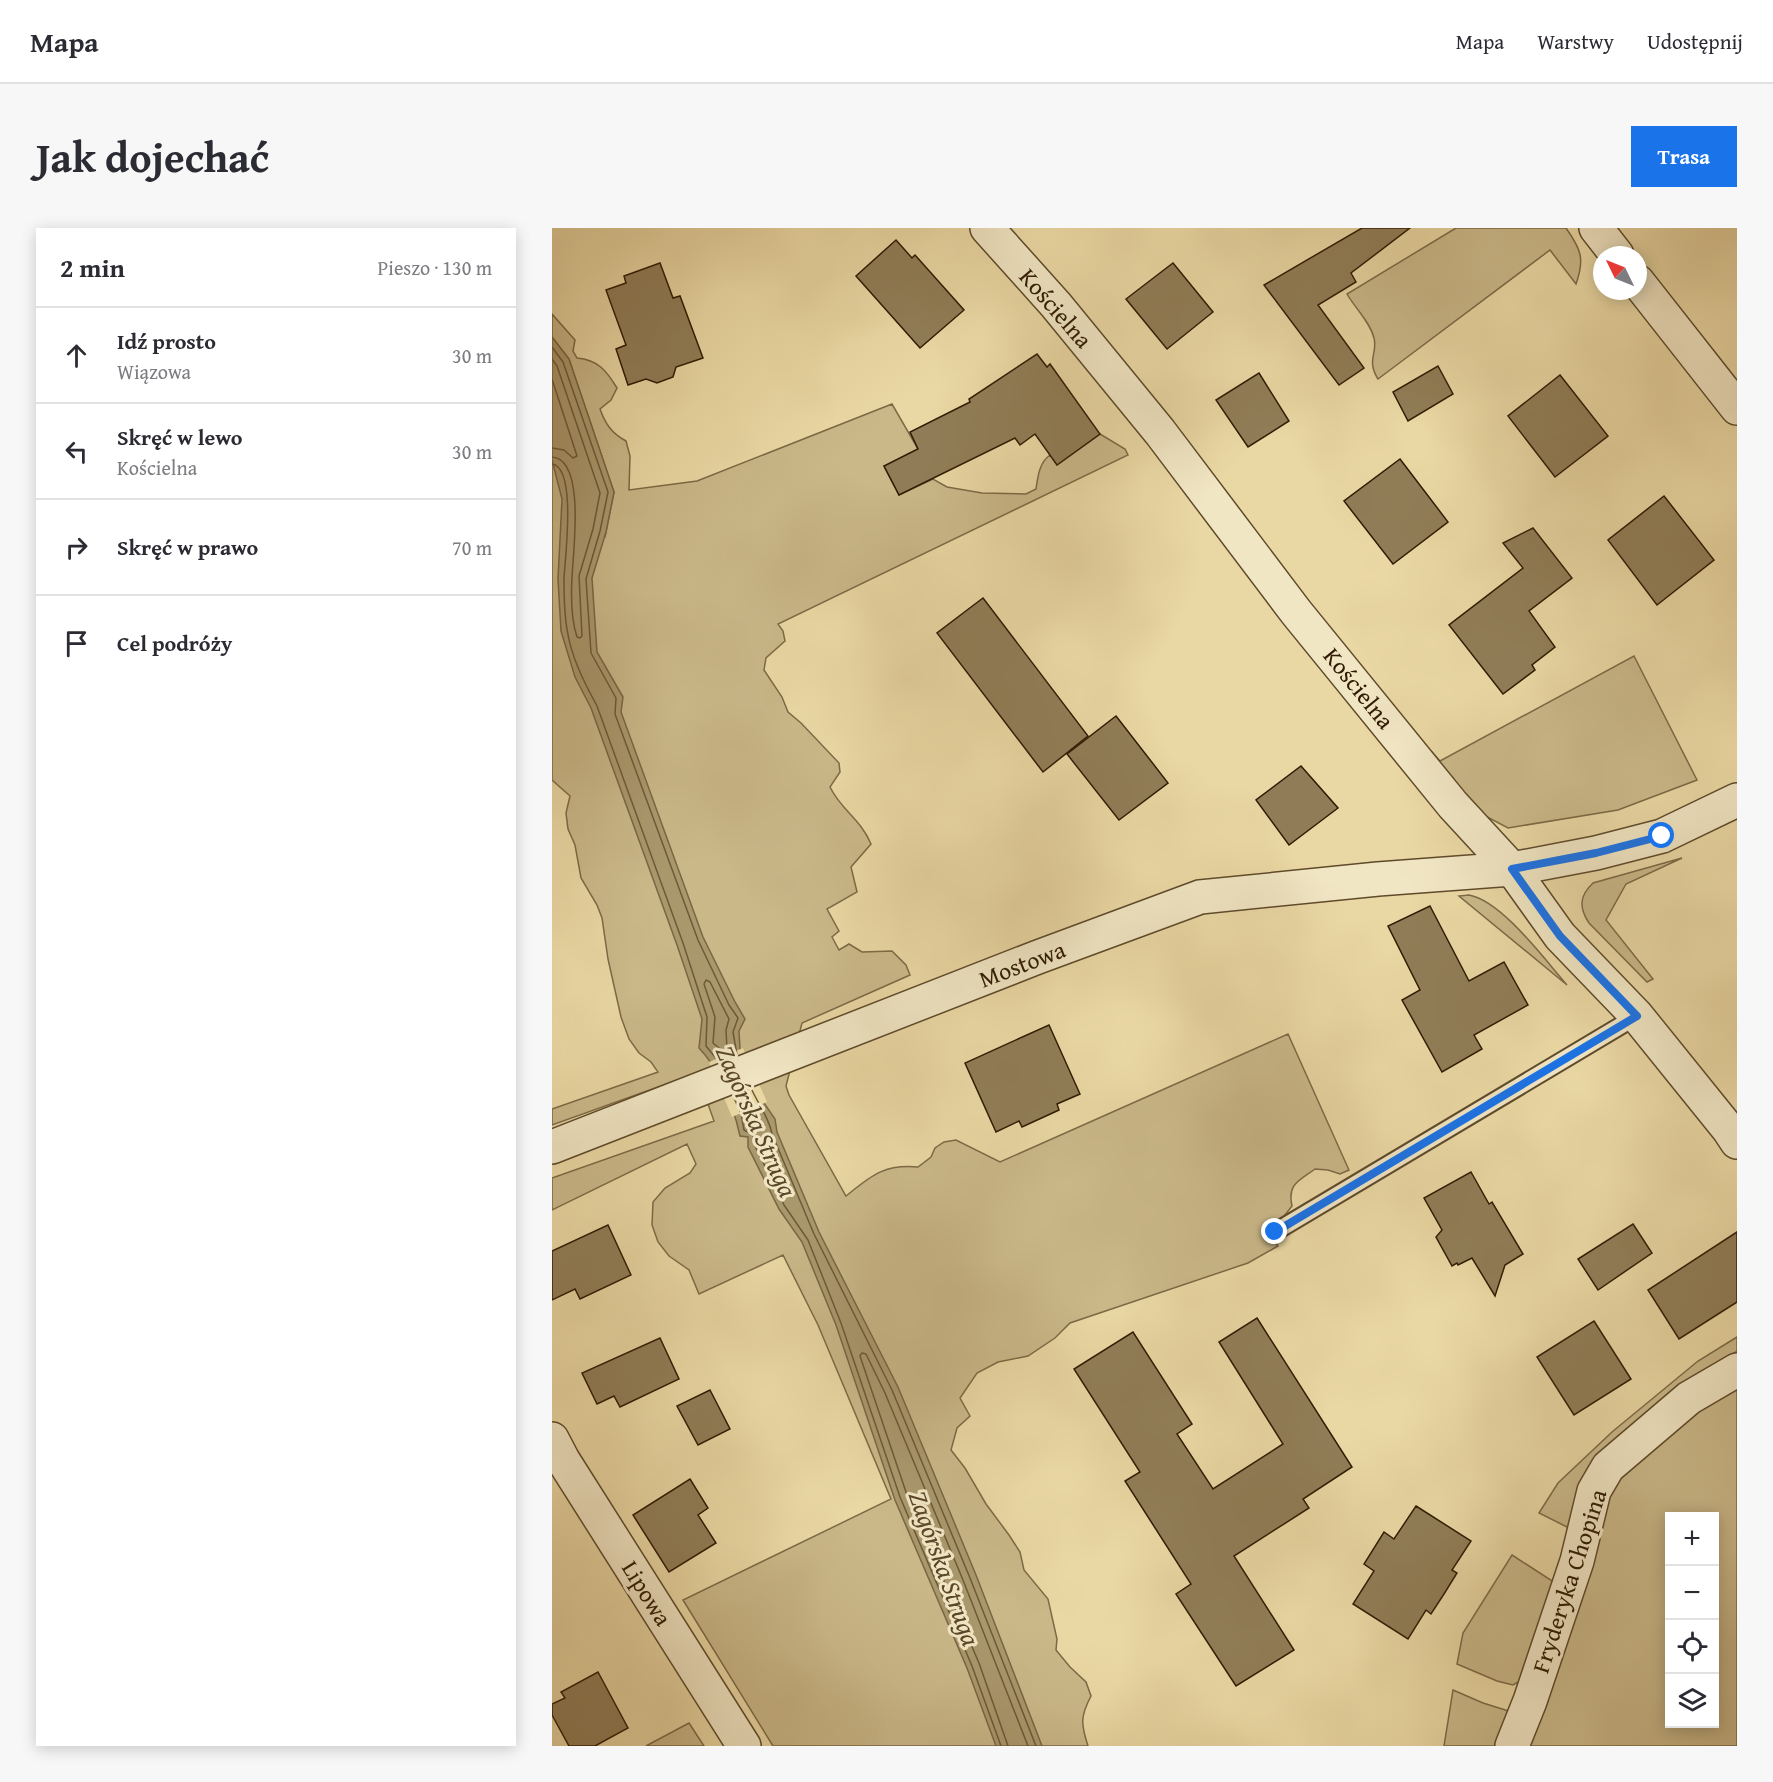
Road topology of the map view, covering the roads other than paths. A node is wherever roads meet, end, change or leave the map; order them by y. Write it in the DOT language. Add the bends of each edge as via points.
graph roads {
  1 [pos="987,228"];
  2 [pos="1596,228"];
  3 [pos="1610,246"];
  4 [pos="1647,293"];
  5 [pos="1737,408"];
  6 [pos="1737,800"];
  7 [pos="1512,869"];
  8 [pos="1637,1016"];
  9 [pos="1737,1142"];
  10 [pos="552,1147"];
  11 [pos="1275,1232"];
  12 [pos="1737,1370"];
  13 [pos="552,1439"];
  14 [pos="744,1746"];
  15 [pos="1512,1746"];
  1 -- 7 [label="street, Kościelna" via="1160,432 1296,612 1453,805"];
  2 -- 3 [label="street"];
  4 -- 5 [label="street"];
  6 -- 7 [label="street, Mostowa" via="1662,836"];
  7 -- 8 [label="street, Kościelna" via="1560,936"];
  7 -- 10 [label="street, Mostowa" via="1200,897"];
  8 -- 9 [label="street, Kościelna"];
  8 -- 11 [label="lane"];
  12 -- 15 [label="street, Fryderyka Chopina" via="1689,1398 1608,1467 1594,1491 1578,1561"];
  13 -- 14 [label="street, Lipowa"];
}
